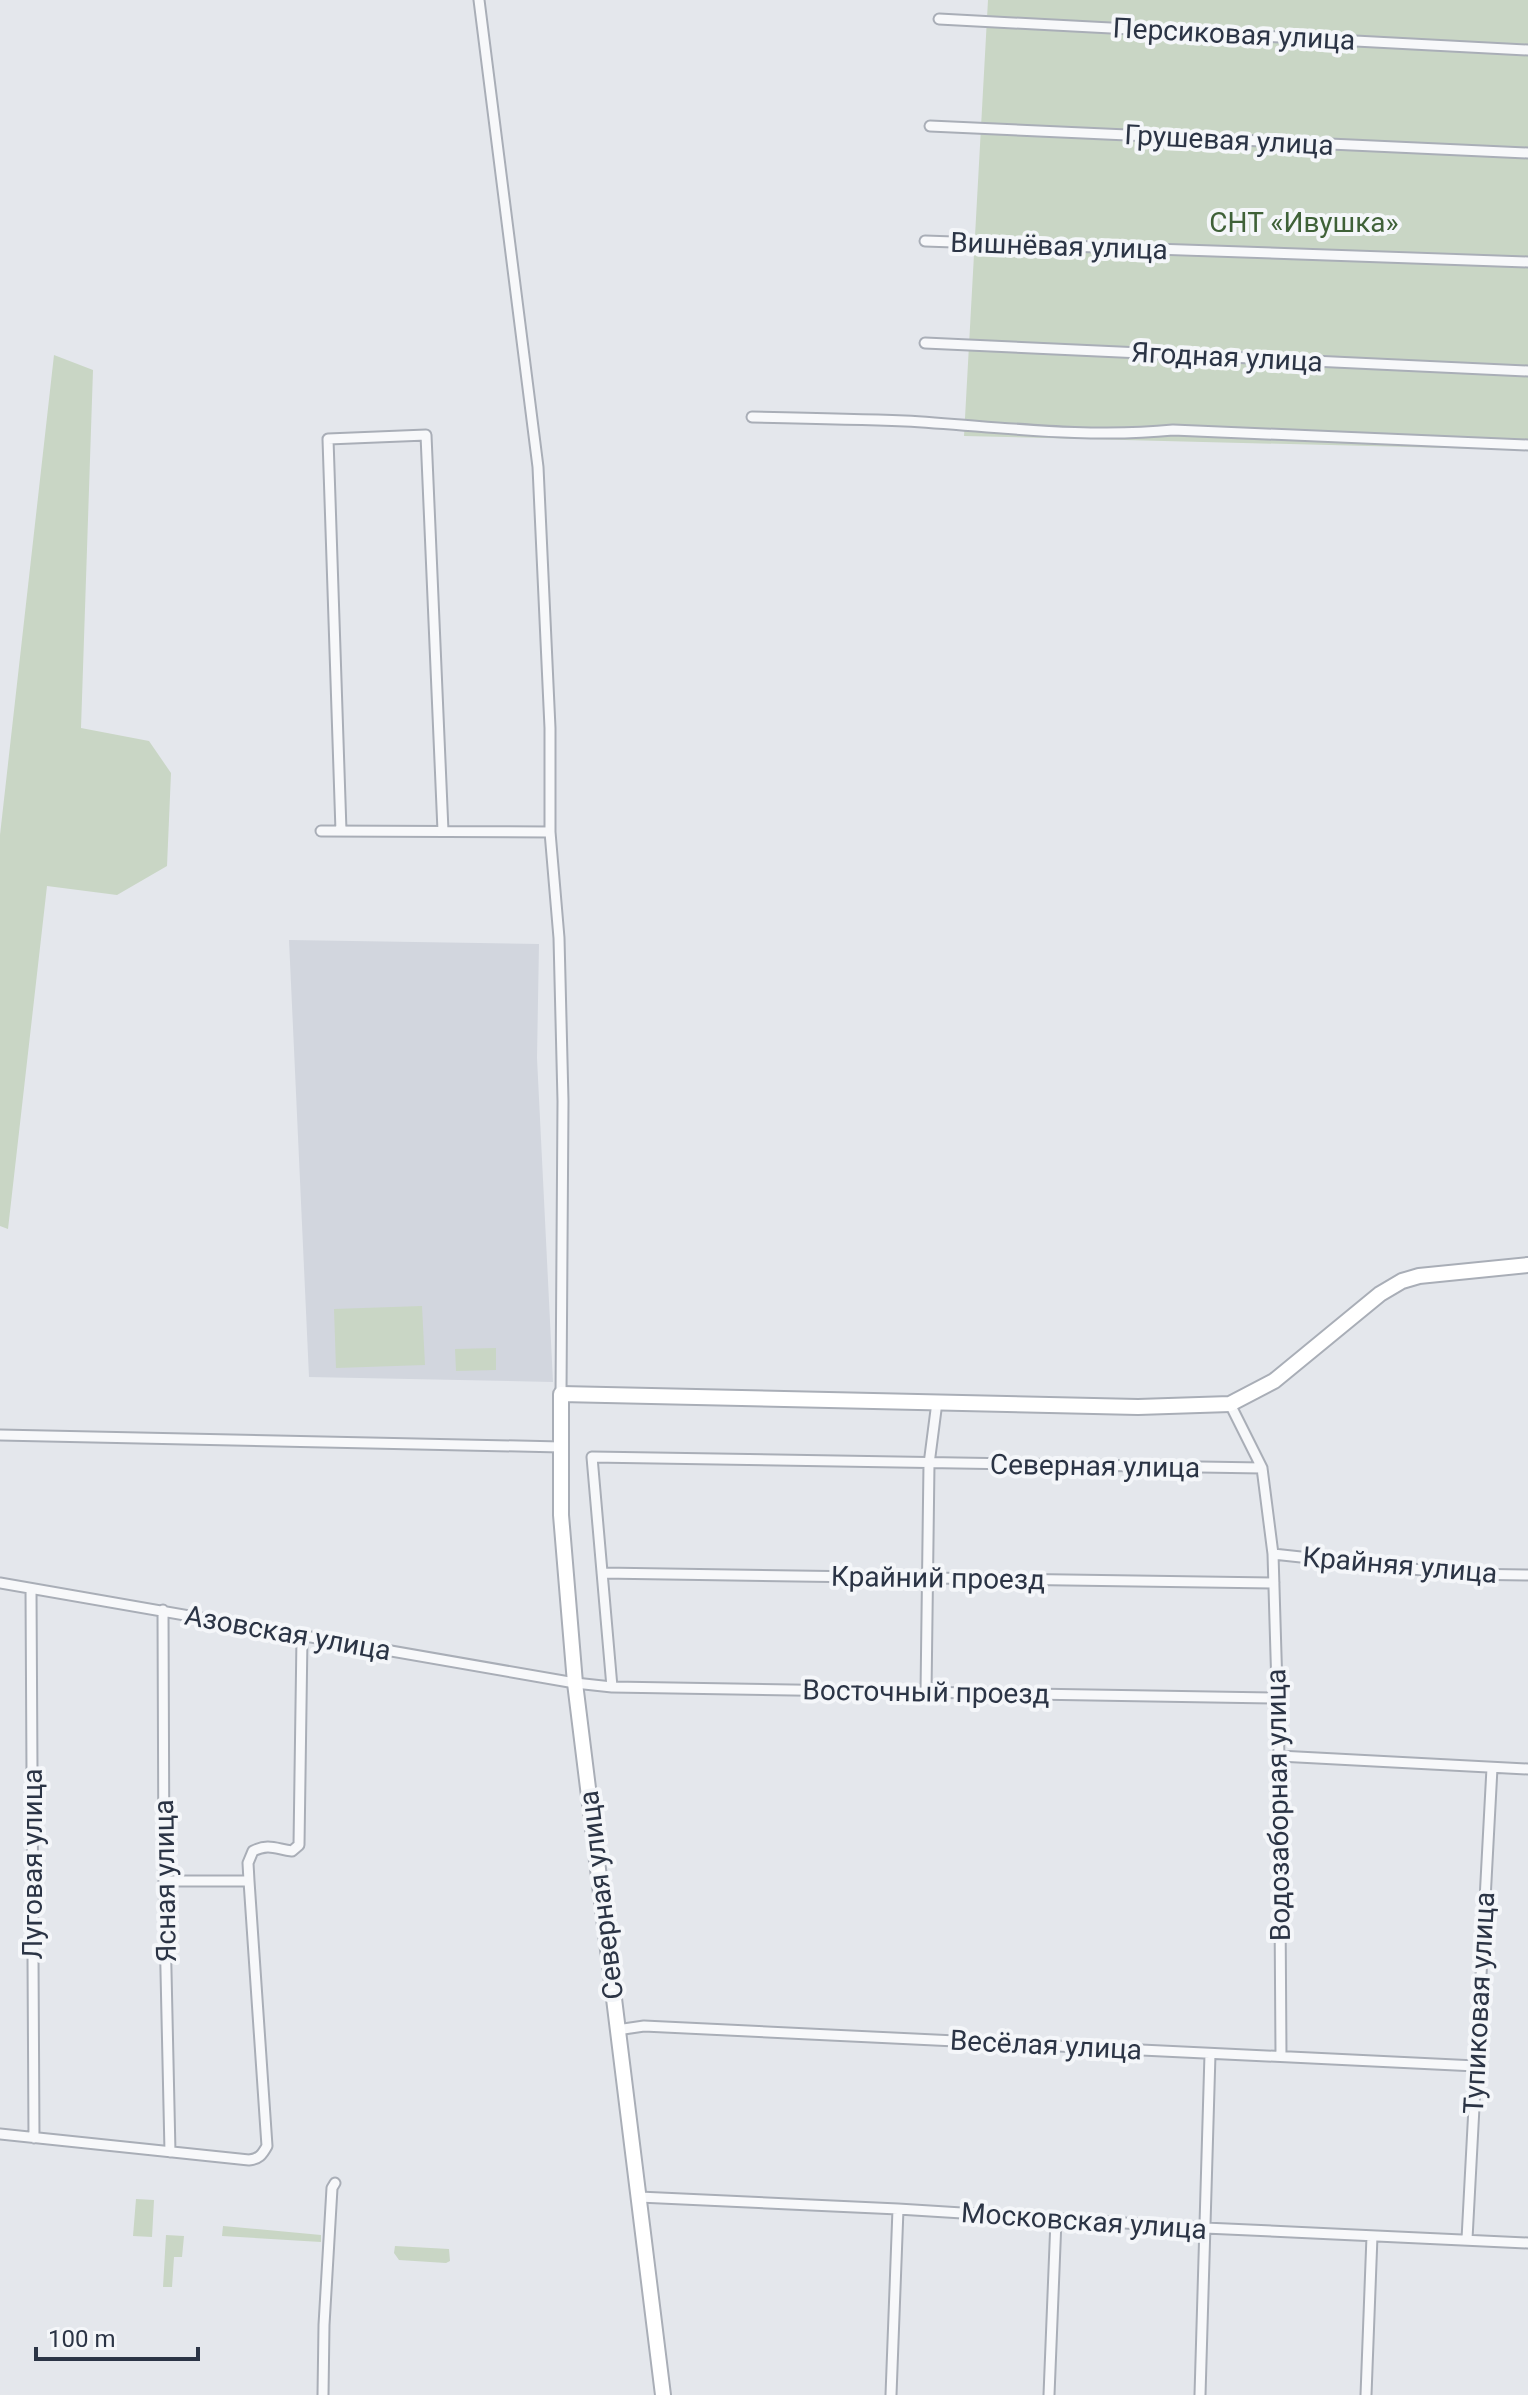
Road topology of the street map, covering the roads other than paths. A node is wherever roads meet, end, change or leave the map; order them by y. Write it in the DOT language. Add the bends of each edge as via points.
graph roads {
  1 [pos="479,0"];
  2 [pos="939,19"];
  3 [pos="1528,50"];
  4 [pos="930,126"];
  5 [pos="1528,153"];
  6 [pos="925,241"];
  7 [pos="1528,262"];
  8 [pos="925,343"];
  9 [pos="1528,371"];
  10 [pos="752,417"];
  11 [pos="1528,445"];
  12 [pos="321,831"];
  13 [pos="341,831"];
  14 [pos="443,831"];
  15 [pos="550,832"];
  16 [pos="1528,1265"];
  17 [pos="561,1394"];
  18 [pos="937,1402"];
  19 [pos="1230,1404"];
  20 [pos="0,1435"];
  21 [pos="561,1447"];
  22 [pos="929,1464"];
  23 [pos="1262,1468"];
  24 [pos="1273,1554"];
  25 [pos="602,1573"];
  26 [pos="1528,1575"];
  27 [pos="926,1578"];
  28 [pos="0,1583"];
  29 [pos="1274,1583"];
  30 [pos="31,1589"];
  31 [pos="163,1610"];
  32 [pos="302,1637"];
  33 [pos="575,1683"];
  34 [pos="612,1687"];
  35 [pos="926,1693"];
  36 [pos="1277,1698"];
  37 [pos="1279,1756"];
  38 [pos="1492,1768"];
  39 [pos="1528,1769"];
  40 [pos="164,1881"];
  41 [pos="249,1881"];
  42 [pos="617,2030"];
  43 [pos="1210,2054"];
  44 [pos="1281,2055"];
  45 [pos="1476,2066"];
  46 [pos="0,2134"];
  47 [pos="34,2138"];
  48 [pos="170,2152"];
  49 [pos="335,2183"];
  50 [pos="639,2197"];
  51 [pos="898,2209"];
  52 [pos="1056,2220"];
  53 [pos="1205,2228"];
  54 [pos="1372,2236"];
  55 [pos="1467,2239"];
  56 [pos="1528,2243"];
  57 [pos="323,2393"];
  58 [pos="663,2395"];
  59 [pos="891,2395"];
  60 [pos="1049,2395"];
  61 [pos="1200,2395"];
  62 [pos="1366,2395"];
  1 -- 15 [label="street" via="538,467"];
  2 -- 3 [label="street, Персиковая улица"];
  4 -- 5 [label="street, Грушевая улица"];
  6 -- 7 [label="street, Вишнёвая улица"];
  8 -- 9 [label="street, Ягодная улица"];
  10 -- 11 [label="street"];
  12 -- 13 [label="street"];
  13 -- 14 [label="street"];
  13 -- 14 [label="street" via="328,439 426,435"];
  14 -- 15 [label="street"];
  15 -- 17 [label="street" via="559,938"];
  16 -- 19 [label="street" via="1402,1281 1274,1381"];
  17 -- 18 [label="street"];
  17 -- 21 [label="street, Северная улица"];
  18 -- 19 [label="street"];
  18 -- 22 [label="street"];
  19 -- 23 [label="street, Водозаборная улица"];
  20 -- 21 [label="street"];
  21 -- 33 [label="street, Северная улица" via="561,1515"];
  22 -- 23 [label="street, Северная улица"];
  22 -- 25 [label="street, Северная улица" via="592,1457"];
  22 -- 27 [label="street"];
  23 -- 24 [label="street, Водозаборная улица"];
  24 -- 26 [label="street, Крайняя улица" via="1459,1574"];
  24 -- 29 [label="street, Водозаборная улица"];
  25 -- 27 [label="street, Крайний проезд"];
  25 -- 34 [label="street"];
  27 -- 29 [label="street, Крайний проезд"];
  27 -- 35 [label="street"];
  28 -- 30 [label="street, Азовская улица"];
  29 -- 36 [label="street, Водозаборная улица"];
  30 -- 31 [label="street, Азовская улица"];
  30 -- 47 [label="street, Луговая улица"];
  31 -- 32 [label="street, Азовская улица"];
  31 -- 40 [label="street, Ясная улица"];
  32 -- 33 [label="street, Азовская улица"];
  32 -- 41 [label="street" via="299,1845 292,1851 273,1846 253,1851"];
  33 -- 34 [label="street, Восточный проезд"];
  33 -- 42 [label="street, Северная улица"];
  34 -- 35 [label="street, Восточный проезд"];
  35 -- 36 [label="street, Восточный проезд"];
  36 -- 37 [label="street, Водозаборная улица"];
  37 -- 38 [label="street"];
  37 -- 44 [label="street, Водозаборная улица"];
  38 -- 39 [label="street"];
  38 -- 45 [label="street, Тупиковая улица"];
  40 -- 41 [label="street"];
  40 -- 48 [label="street, Ясная улица"];
  41 -- 48 [label="street" via="267,2146 257,2159 249,2160"];
  42 -- 43 [label="street, Весёлая улица" via="644,2026"];
  42 -- 50 [label="street, Северная улица"];
  43 -- 44 [label="street, Весёлая улица"];
  43 -- 53 [label="street"];
  44 -- 45 [label="street, Весёлая улица"];
  45 -- 55 [label="street, Тупиковая улица"];
  46 -- 47 [label="street"];
  47 -- 48 [label="street"];
  49 -- 57 [label="street"];
  50 -- 51 [label="street, Московская улица"];
  50 -- 58 [label="street, Северная улица"];
  51 -- 52 [label="street, Московская улица"];
  51 -- 59 [label="street"];
  52 -- 53 [label="street, Московская улица"];
  52 -- 60 [label="street"];
  53 -- 54 [label="street, Московская улица"];
  53 -- 61 [label="street"];
  54 -- 55 [label="street, Московская улица"];
  54 -- 62 [label="street"];
  55 -- 56 [label="street, Московская улица"];
}
